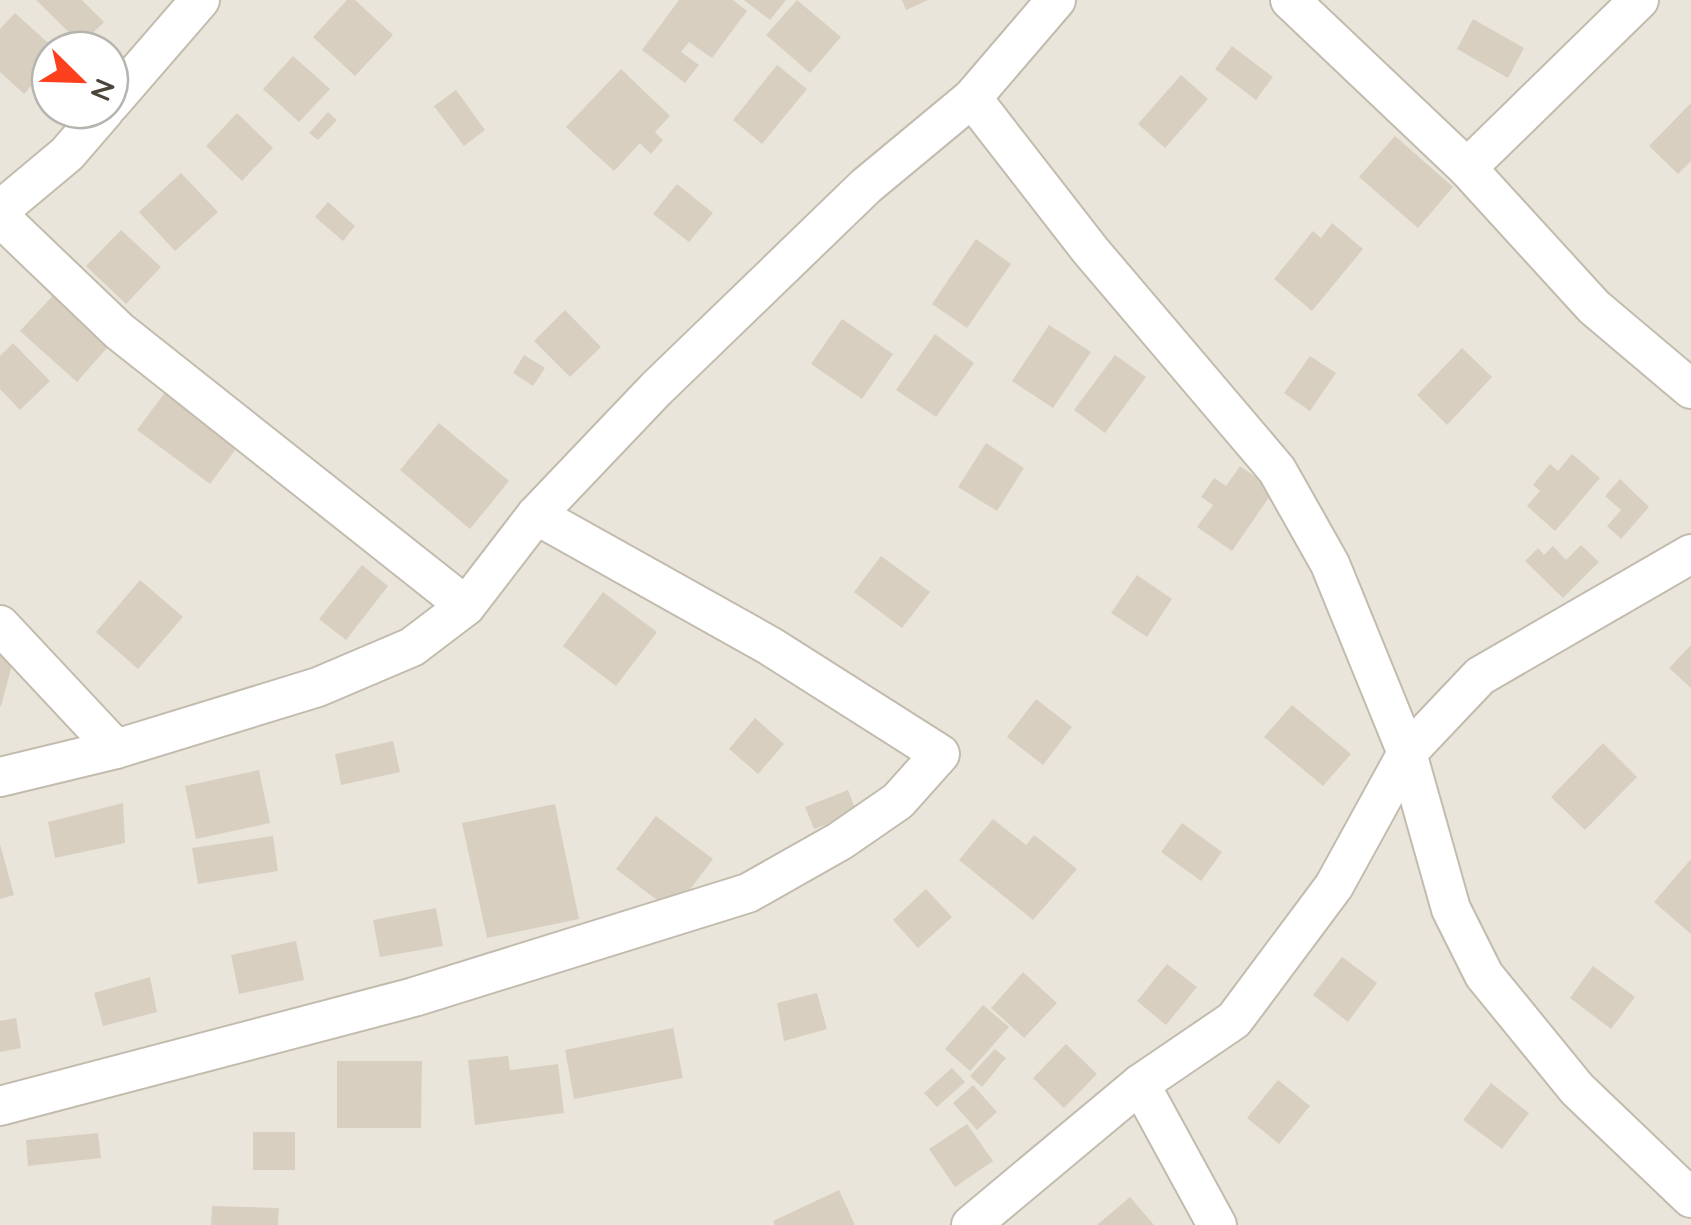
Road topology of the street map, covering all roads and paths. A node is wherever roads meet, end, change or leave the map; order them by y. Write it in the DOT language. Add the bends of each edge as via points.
graph roads {
  1 [pos="200,0"];
  2 [pos="1056,0"];
  3 [pos="1290,0"];
  4 [pos="1638,0"];
  5 [pos="130,81"];
  6 [pos="972,98"];
  7 [pos="88,130"];
  8 [pos="1467,168"];
  9 [pos="0,214"];
  10 [pos="1691,389"];
  11 [pos="536,515"];
  12 [pos="1691,554"];
  13 [pos="466,606"];
  14 [pos="0,624"];
  15 [pos="116,749"];
  16 [pos="1407,753"];
  17 [pos="0,777"];
  18 [pos="1140,1084"];
  19 [pos="0,1106"];
  20 [pos="1691,1198"];
  21 [pos="971,1225"];
  22 [pos="1218,1225"];
  1 -- 5 [label="street"];
  2 -- 6 [label="street"];
  3 -- 8 [label="street"];
  4 -- 8 [label="street"];
  6 -- 11 [label="street" via="866,186"];
  6 -- 16 [label="street" via="1090,250 1278,470 1330,564"];
  7 -- 9 [label="street"];
  8 -- 10 [label="street" via="1594,306"];
  9 -- 13 [label="street" via="119,331"];
  11 -- 13 [label="street"];
  11 -- 19 [label="street" via="770,646 940,754 898,801 748,893 414,997"];
  12 -- 16 [label="street" via="1480,676"];
  13 -- 15 [label="street" via="412,647 318,687"];
  14 -- 15 [label="street"];
  15 -- 17 [label="street"];
  16 -- 18 [label="street" via="1334,886 1234,1020"];
  16 -- 20 [label="street" via="1452,909 1484,974 1578,1089"];
  18 -- 21 [label="street"];
  18 -- 22 [label="street"];
}
